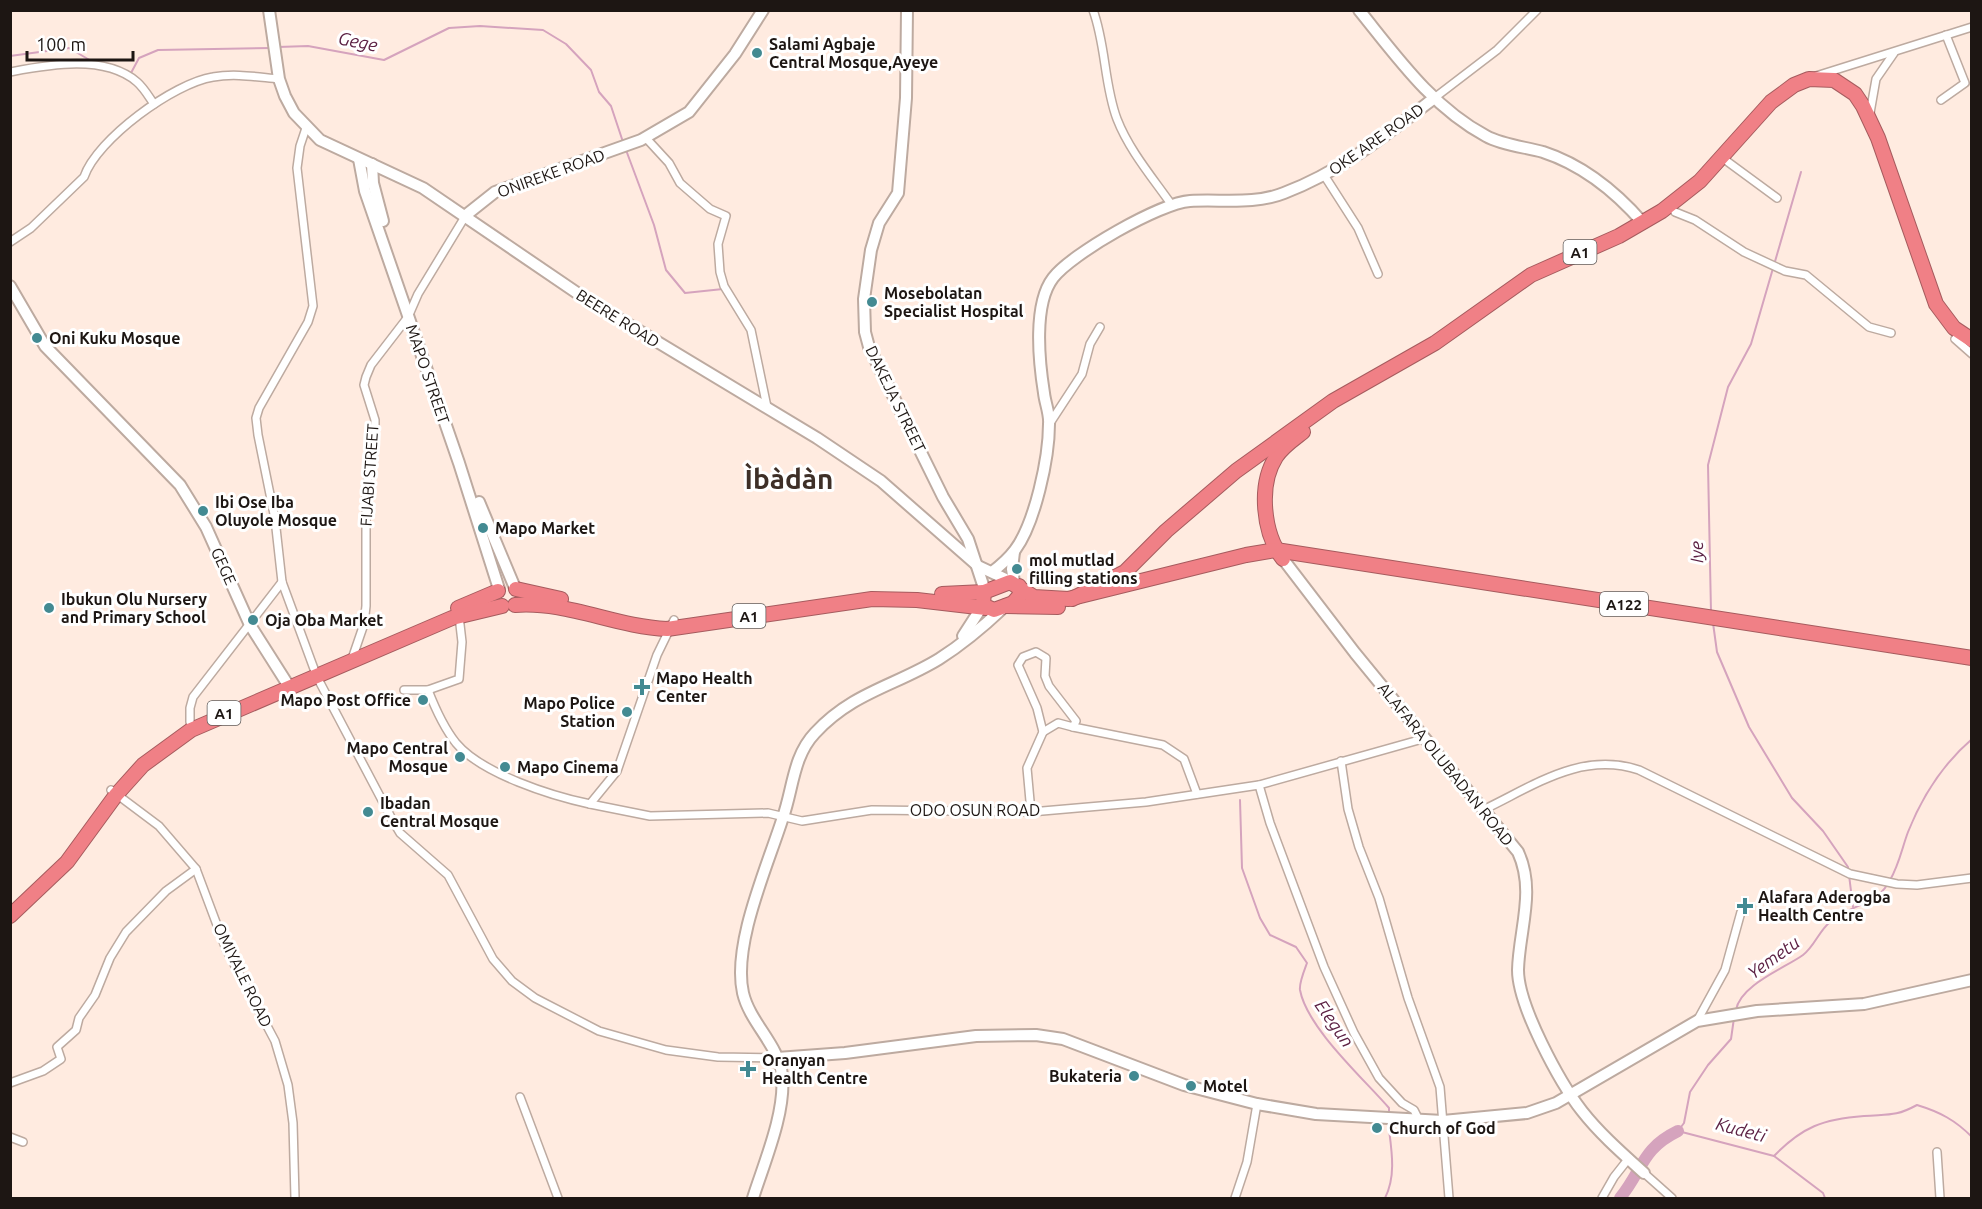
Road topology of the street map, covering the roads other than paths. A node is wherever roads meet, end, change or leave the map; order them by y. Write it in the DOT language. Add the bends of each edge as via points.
graph roads {
  1 [pos="269,10"];
  2 [pos="764,10"];
  3 [pos="907,10"];
  4 [pos="1093,10"];
  5 [pos="1359,10"];
  6 [pos="1537,10"];
  7 [pos="1971,27"];
  8 [pos="1946,35"];
  9 [pos="1894,53"];
  10 [pos="10,72"];
  11 [pos="279,79"];
  12 [pos="1809,79"];
  13 [pos="1433,99"];
  14 [pos="1941,100"];
  15 [pos="154,104"];
  16 [pos="1870,119"];
  17 [pos="306,128"];
  18 [pos="643,139"];
  19 [pos="358,159"];
  20 [pos="1728,162"];
  21 [pos="372,164"];
  22 [pos="1324,175"];
  23 [pos="1777,198"];
  24 [pos="1171,204"];
  25 [pos="1675,212"];
  26 [pos="466,215"];
  27 [pos="1902,219"];
  28 [pos="1643,223"];
  29 [pos="10,242"];
  30 [pos="1377,274"];
  31 [pos="10,286"];
  32 [pos="1517,289"];
  33 [pos="411,313"];
  34 [pos="1100,327"];
  35 [pos="1891,333"];
  36 [pos="1956,339"];
  37 [pos="1971,340"];
  38 [pos="1971,348"];
  39 [pos="1971,354"];
  40 [pos="767,407"];
  41 [pos="1324,412"];
  42 [pos="1050,423"];
  43 [pos="480,515"];
  44 [pos="1014,552"];
  45 [pos="1280,555"];
  46 [pos="978,566"];
  47 [pos="992,572"];
  48 [pos="282,582"];
  49 [pos="1015,584"];
  50 [pos="515,588"];
  51 [pos="498,590"];
  52 [pos="984,601"];
  53 [pos="1070,601"];
  54 [pos="508,606"];
  55 [pos="1005,607"];
  56 [pos="459,616"];
  57 [pos="1705,620"];
  58 [pos="672,624"];
  59 [pos="250,625"];
  60 [pos="959,644"];
  61 [pos="353,656"];
  62 [pos="1971,658"];
  63 [pos="1971,663"];
  64 [pos="316,674"];
  65 [pos="289,685"];
  66 [pos="404,690"];
  67 [pos="428,690"];
  68 [pos="190,722"];
  69 [pos="1073,728"];
  70 [pos="1043,732"];
  71 [pos="1426,738"];
  72 [pos="156,750"];
  73 [pos="1341,760"];
  74 [pos="1259,785"];
  75 [pos="113,792"];
  76 [pos="1197,794"];
  77 [pos="591,804"];
  78 [pos="1485,810"];
  79 [pos="1030,812"];
  80 [pos="783,817"];
  81 [pos="196,869"];
  82 [pos="1971,878"];
  83 [pos="10,907"];
  84 [pos="1742,912"];
  85 [pos="10,916"];
  86 [pos="1971,980"];
  87 [pos="1698,1021"];
  88 [pos="777,1058"];
  89 [pos="10,1083"];
  90 [pos="1571,1096"];
  91 [pos="520,1097"];
  92 [pos="1257,1104"];
  93 [pos="1419,1120"];
  94 [pos="1443,1121"];
  95 [pos="10,1137"];
  96 [pos="22,1142"];
  97 [pos="1937,1152"];
  98 [pos="1631,1161"];
  99 [pos="1644,1173"];
  100 [pos="295,1198"];
  101 [pos="558,1198"];
  102 [pos="753,1198"];
  103 [pos="1235,1198"];
  104 [pos="1449,1198"];
  105 [pos="1602,1198"];
  106 [pos="1672,1198"];
  107 [pos="1940,1198"];
  1 -- 11 [label="main road, BEERE ROAD"];
  2 -- 18 [label="main road, ONIREKE ROAD" via="689,112"];
  3 -- 46 [label="main road, DAKEJA STREET" via="906,98 898,193 875,234 864,298 865,332"];
  4 -- 24 [label="street" via="1116,117 1131,148"];
  5 -- 13 [label="main road"];
  6 -- 13 [label="street" via="1497,50"];
  7 -- 8 [label="street"];
  8 -- 9 [label="street"];
  8 -- 14 [label="street" via="1965,83"];
  9 -- 12 [label="street"];
  9 -- 16 [label="street" via="1872,88"];
  10 -- 15 [label="street" via="75,63 103,68 137,82"];
  11 -- 15 [label="street" via="212,77"];
  11 -- 17 [label="main road, BEERE ROAD" via="294,113"];
  12 -- 16 [label="highway, A1" via="1834,80 1845,86 1855,94"];
  12 -- 28 [label="highway, A1" via="1771,102 1700,181"];
  13 -- 22 [label="main road, OKE ARE ROAD"];
  13 -- 28 [label="main road" via="1488,137 1565,160 1584,171 1608,188"];
  15 -- 29 [label="street" via="118,132 87,168 84,177 31,228"];
  16 -- 27 [label="highway, A1"];
  17 -- 19 [label="main road, BEERE ROAD" via="320,140"];
  17 -- 48 [label="street" via="297,168 313,306 308,322 265,393 256,418"];
  18 -- 26 [label="main road, ONIREKE ROAD" via="513,184 495,192"];
  18 -- 40 [label="street" via="669,163 680,183 710,209 726,216 718,244 720,272 724,286 751,330"];
  19 -- 21 [label="main road, BEERE ROAD"];
  19 -- 33 [label="main road, MAPO STREET" via="365,191"];
  20 -- 23 [label="street"];
  20 -- 25 [label="highway, A1"];
  20 -- 27 [label="highway, A1" via="1784,102 1808,89 1830,88 1850,101 1862,120"];
  21 -- 26 [label="main road, BEERE ROAD" via="423,188"];
  21 -- 33 [label="main road, MAPO STREET" via="377,202"];
  22 -- 24 [label="main road, OKE ARE ROAD" via="1270,198"];
  22 -- 30 [label="street" via="1358,228"];
  24 -- 42 [label="main road, OKE ARE ROAD" via="1068,262 1047,286 1040,347"];
  25 -- 32 [label="highway, A1" via="1639,235"];
  25 -- 35 [label="street" via="1695,220 1744,252 1785,271 1806,275 1869,327"];
  26 -- 33 [label="street, FIJABI STREET"];
  26 -- 40 [label="main road, BEERE ROAD" via="583,297"];
  27 -- 36 [label="highway, A1" via="1928,305"];
  27 -- 37 [label="highway, A1" via="1936,304 1954,328"];
  28 -- 32 [label="highway, A1" via="1550,265"];
  31 -- 59 [label="main road, GEGE" via="45,346 180,485 206,527"];
  32 -- 41 [label="highway, A1" via="1436,352"];
  33 -- 43 [label="main road, MAPO STREET"];
  33 -- 61 [label="street, FIJABI STREET" via="370,365 364,385 375,420 375,434 366,491 365,615"];
  34 -- 42 [label="street" via="1090,344 1082,374"];
  36 -- 38 [label="highway, A1"];
  36 -- 39 [label="street"];
  40 -- 46 [label="main road, BEERE ROAD" via="881,481"];
  41 -- 45 [label="highway, A1" via="1283,448 1270,472 1266,519"];
  41 -- 53 [label="highway, A1" via="1204,497 1125,572"];
  42 -- 44 [label="main road, OKE ARE ROAD" via="1031,518"];
  43 -- 50 [label="main road, MAPO STREET"];
  43 -- 51 [label="main road, MAPO STREET"];
  44 -- 47 [label="main road, OKE ARE ROAD"];
  44 -- 49 [label="main road, OKE ARE ROAD"];
  45 -- 53 [label="highway, A1" via="1117,597"];
  45 -- 57 [label="highway, A122"];
  45 -- 71 [label="main road, ALAFARA OLUBADAN ROAD"];
  46 -- 47 [label="main road"];
  46 -- 52 [label="main road"];
  47 -- 49 [label="main road"];
  48 -- 59 [label="street"];
  48 -- 64 [label="street"];
  49 -- 52 [label="highway"];
  49 -- 53 [label="highway, A1" via="1043,599"];
  49 -- 55 [label="highway" via="1018,599"];
  50 -- 51 [label="highway" via="505,585"];
  50 -- 54 [label="highway" via="519,595"];
  50 -- 58 [label="highway, A1"];
  51 -- 54 [label="highway" via="497,599"];
  51 -- 61 [label="highway, A1"];
  52 -- 55 [label="highway" via="994,610"];
  52 -- 58 [label="highway, A1" via="835,601"];
  52 -- 60 [label="main road"];
  53 -- 55 [label="highway, A1"];
  54 -- 56 [label="highway, A1"];
  54 -- 58 [label="highway, A1" via="547,604 636,625"];
  55 -- 60 [label="main road"];
  56 -- 64 [label="highway, A1"];
  56 -- 67 [label="street" via="459,679"];
  57 -- 62 [label="highway, A122"];
  57 -- 63 [label="highway, A122"];
  58 -- 77 [label="street" via="657,655 617,771"];
  59 -- 65 [label="main road, GEGE"];
  59 -- 68 [label="street" via="193,697"];
  60 -- 80 [label="main road" via="938,660 855,700 813,734 800,755"];
  61 -- 64 [label="highway, A1"];
  64 -- 65 [label="highway, A1"];
  64 -- 88 [label="street" via="400,833 448,875 493,959 512,981 558,1012 628,1041 694,1055"];
  65 -- 68 [label="highway, A1"];
  65 -- 72 [label="highway, A1" via="202,723"];
  66 -- 67 [label="street"];
  67 -- 77 [label="street, ODO OSUN ROAD" via="449,732 477,760 542,790"];
  68 -- 72 [label="highway, A1"];
  69 -- 70 [label="street" via="1058,723"];
  69 -- 70 [label="street" via="1076,721 1045,676 1046,658 1036,652 1023,657 1018,665"];
  69 -- 76 [label="street" via="1163,745 1184,759"];
  70 -- 79 [label="street" via="1028,768"];
  71 -- 73 [label="street, ODO OSUN ROAD"];
  71 -- 78 [label="main road, ALAFARA OLUBADAN ROAD"];
  72 -- 75 [label="highway, A1"];
  73 -- 74 [label="street, ODO OSUN ROAD"];
  73 -- 94 [label="street" via="1353,828 1440,1087"];
  74 -- 76 [label="street, ODO OSUN ROAD"];
  74 -- 93 [label="street" via="1314,941 1354,1033 1379,1078 1414,1110"];
  75 -- 81 [label="street, OMIYALE ROAD" via="159,826"];
  75 -- 83 [label="highway, A1" via="61,858"];
  75 -- 85 [label="highway, A1" via="67,862"];
  76 -- 79 [label="street, ODO OSUN ROAD"];
  77 -- 80 [label="street, ODO OSUN ROAD" via="650,816 749,813"];
  78 -- 82 [label="street" via="1563,772 1585,765 1620,764 1837,868 1897,884"];
  78 -- 90 [label="main road, ALAFARA OLUBADAN ROAD" via="1523,864 1527,895 1519,956 1520,987 1535,1027"];
  79 -- 80 [label="street, ODO OSUN ROAD" via="872,810 814,820"];
  80 -- 88 [label="main road" via="761,882 741,965 748,1009"];
  81 -- 89 [label="street" via="166,891 126,932 76,1030 57,1047 61,1059 43,1071"];
  81 -- 100 [label="street, OMIYALE ROAD" via="226,949 282,1059 293,1123"];
  84 -- 87 [label="street" via="1725,970"];
  86 -- 87 [label="main road" via="1864,1004 1757,1011"];
  87 -- 90 [label="main road"];
  88 -- 92 [label="main road" via="976,1036 1036,1035 1073,1042 1184,1085"];
  88 -- 102 [label="main road" via="782,1076 779,1106"];
  90 -- 94 [label="main road" via="1527,1113"];
  90 -- 98 [label="main road, ALAFARA OLUBADAN ROAD"];
  91 -- 101 [label="street"];
  92 -- 93 [label="main road" via="1316,1114"];
  92 -- 103 [label="street" via="1247,1161"];
  93 -- 94 [label="main road"];
  94 -- 104 [label="street"];
  95 -- 96 [label="street"];
  97 -- 107 [label="street"];
  98 -- 99 [label="main road, ALAFARA OLUBADAN ROAD"];
  98 -- 105 [label="street" via="1614,1177"];
  99 -- 106 [label="street"];
}
